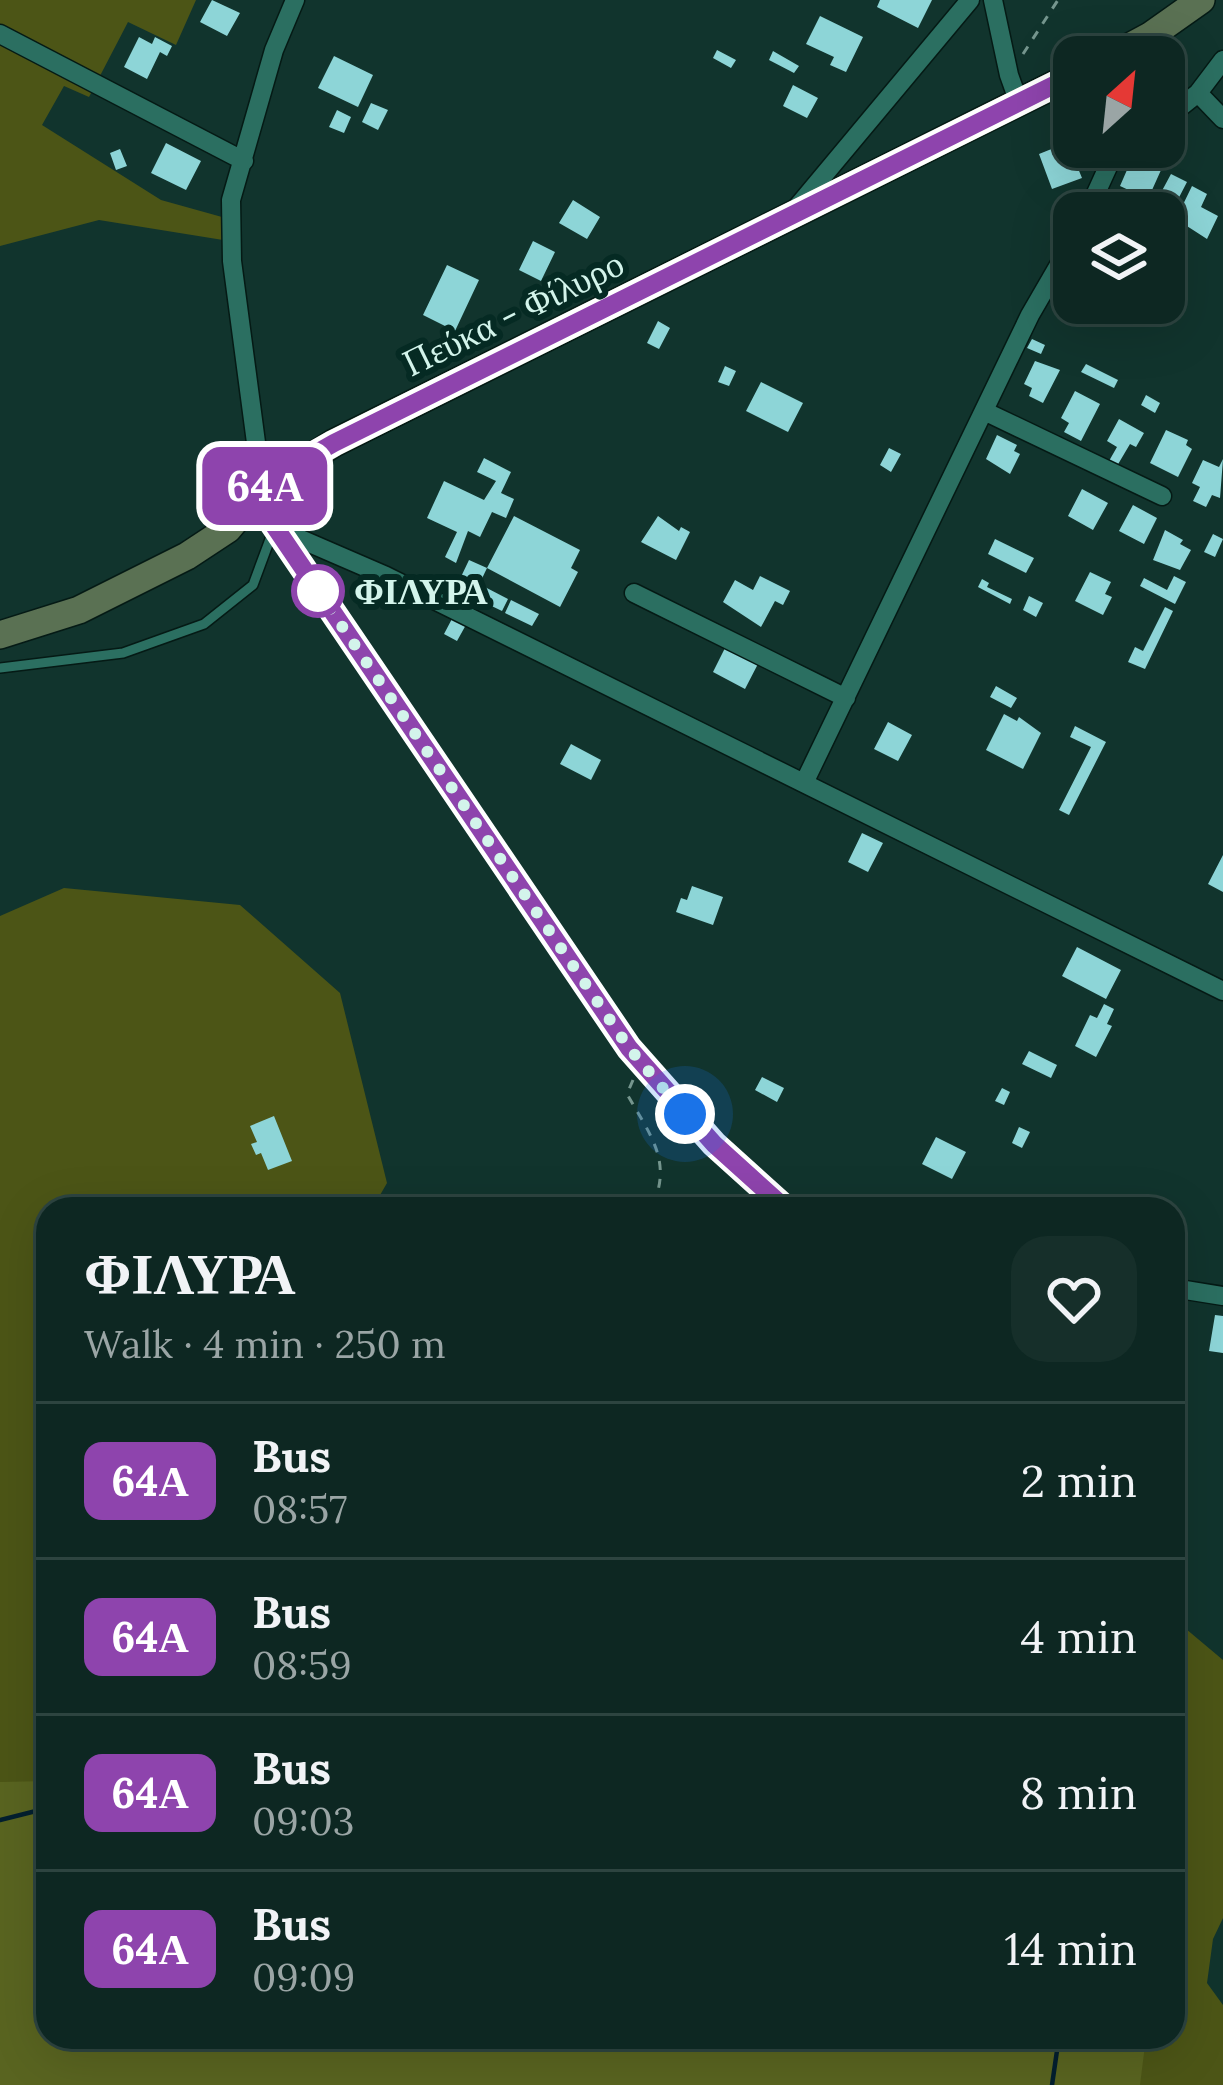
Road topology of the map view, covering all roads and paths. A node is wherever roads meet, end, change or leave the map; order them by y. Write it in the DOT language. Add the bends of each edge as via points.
graph roads {
  1 [pos="295,0"];
  2 [pos="993,0"];
  3 [pos="1058,0"];
  4 [pos="1201,0"];
  5 [pos="968,1"];
  6 [pos="0,34"];
  7 [pos="1150,36"];
  8 [pos="1223,60"];
  9 [pos="1009,75"];
  10 [pos="1053,86"];
  11 [pos="1198,92"];
  12 [pos="1185,102"];
  13 [pos="1019,103"];
  14 [pos="1223,118"];
  15 [pos="244,161"];
  16 [pos="788,219"];
  17 [pos="1053,275"];
  18 [pos="986,412"];
  19 [pos="258,492"];
  20 [pos="1162,496"];
  21 [pos="274,528"];
  22 [pos="634,593"];
  23 [pos="0,635"];
  24 [pos="0,668"];
  25 [pos="846,698"];
  26 [pos="805,781"];
  27 [pos="1223,991"];
  28 [pos="640,1062"];
  29 [pos="657,1197"];
  30 [pos="773,1197"];
  31 [pos="1185,1290"];
  32 [pos="1223,1296"];
  1 -- 15 [label="street"];
  2 -- 9 [label="street"];
  3 -- 9 [label="path"];
  4 -- 7 [label="main road"];
  5 -- 16 [label="street"];
  6 -- 15 [label="street"];
  8 -- 11 [label="street"];
  9 -- 13 [label="street"];
  10 -- 13 [label="main road, Πεύκα - Φίλυρο"];
  11 -- 12 [label="street"];
  11 -- 14 [label="street"];
  13 -- 16 [label="main road, Πεύκα - Φίλυρο"];
  15 -- 19 [label="street" via="231,200 232,261"];
  16 -- 19 [label="main road, Πεύκα - Φίλυρο" via="348,436"];
  17 -- 18 [label="street"];
  18 -- 20 [label="street"];
  18 -- 25 [label="street"];
  19 -- 21 [label="street"];
  19 -- 23 [label="main road, Πεύκα - Φίλυρο" via="227,529 188,556 79,610"];
  21 -- 24 [label="lane" via="253,585 204,624 124,653"];
  21 -- 26 [label="street"];
  21 -- 28 [label="street"];
  22 -- 25 [label="street"];
  25 -- 26 [label="street"];
  26 -- 27 [label="street"];
  28 -- 29 [label="path" via="627,1094 660,1153"];
  28 -- 30 [label="street"];
  31 -- 32 [label="street"];
}
